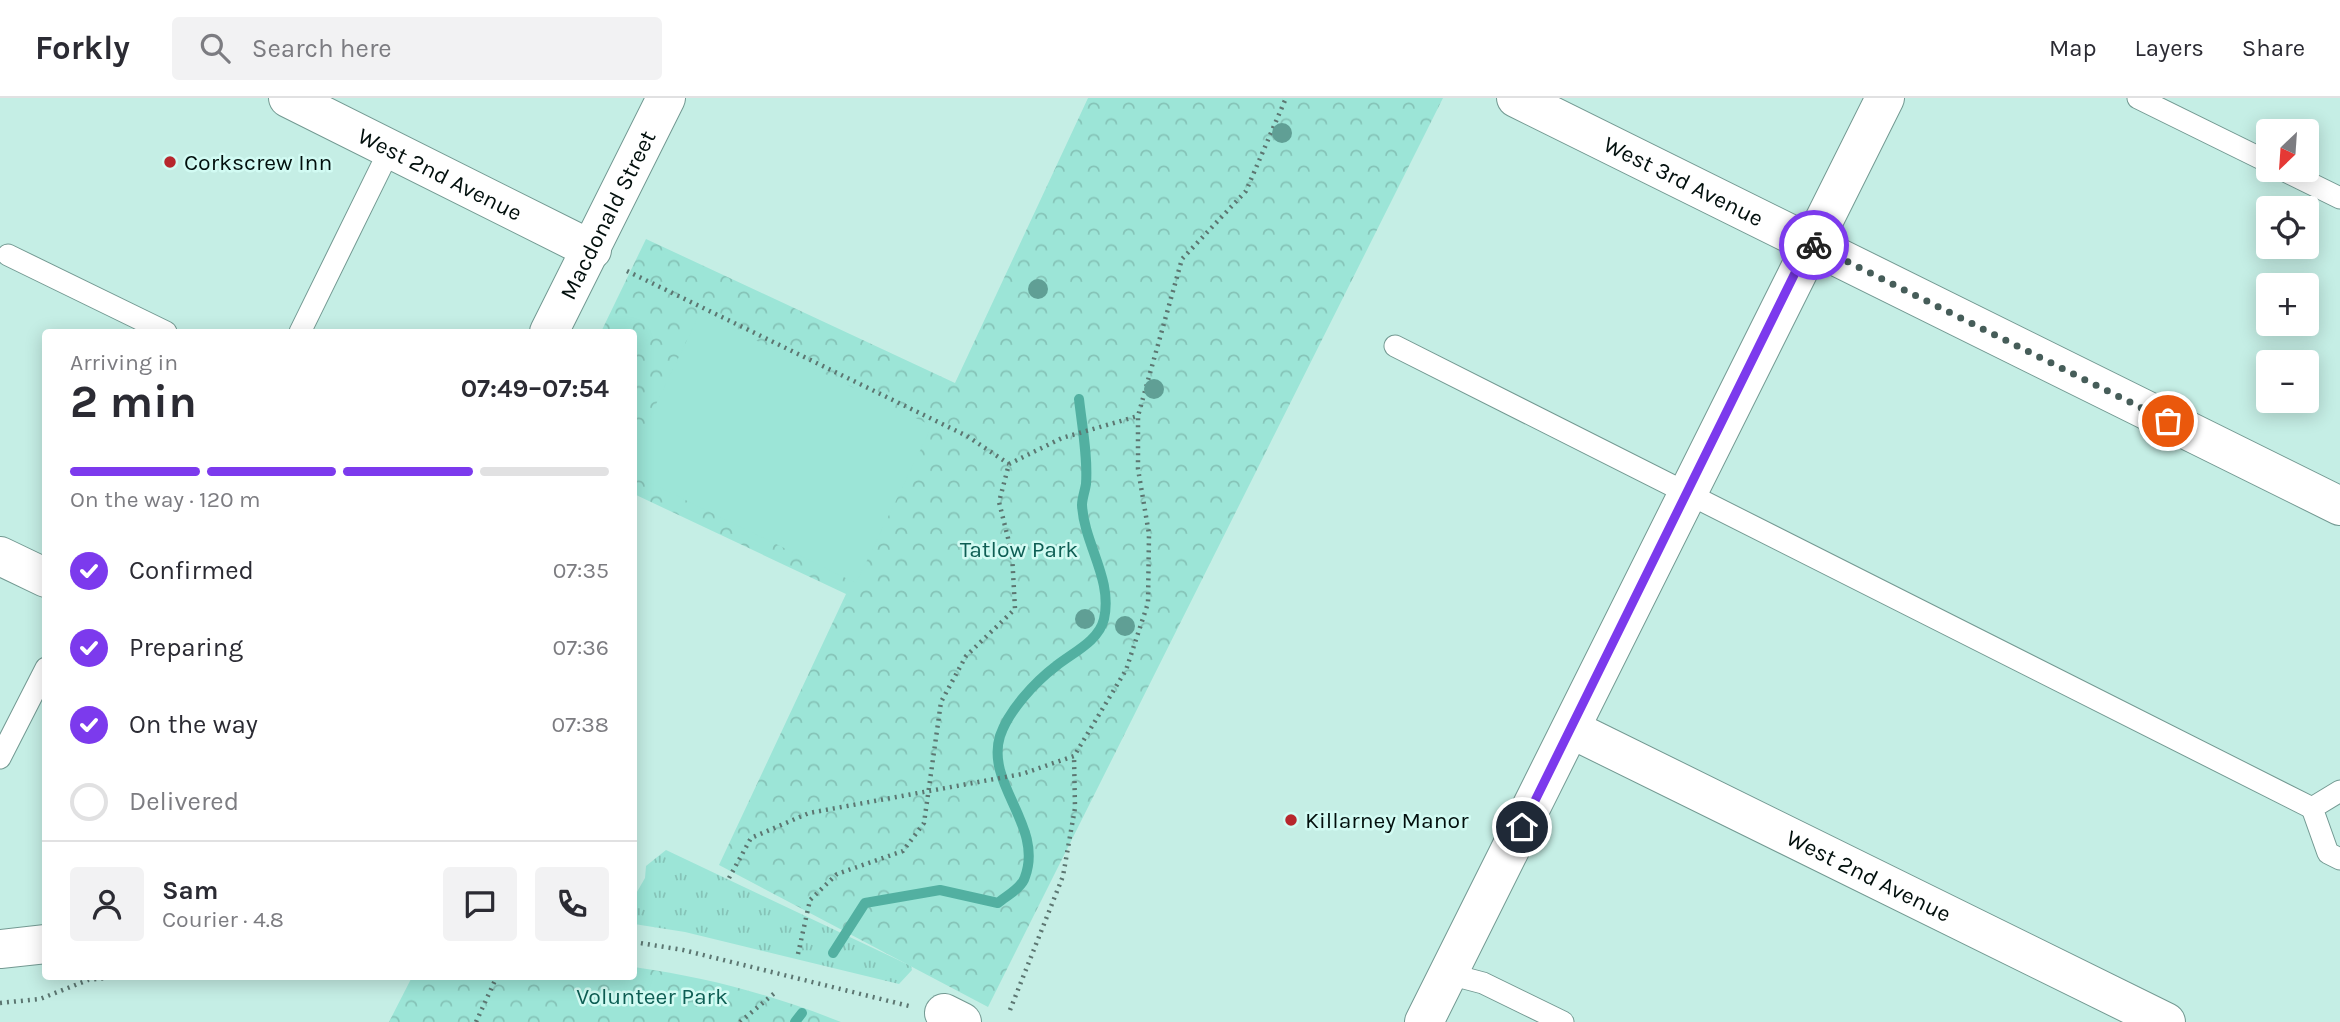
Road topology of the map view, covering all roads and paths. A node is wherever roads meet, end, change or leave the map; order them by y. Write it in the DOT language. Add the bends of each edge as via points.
graph roads {
  1 [pos="288,98"];
  2 [pos="666,98"];
  3 [pos="1286,98"];
  4 [pos="1516,98"];
  5 [pos="1885,98"];
  6 [pos="2138,98"];
  7 [pos="390,149"];
  8 [pos="2256,156"];
  9 [pos="2307,182"];
  10 [pos="2340,198"];
  11 [pos="1812,244"];
  12 [pos="592,250"];
  13 [pos="8,255"];
  14 [pos="627,271"];
  15 [pos="160,329"];
  16 [pos="301,329"];
  17 [pos="551,329"];
  18 [pos="1395,346"];
  19 [pos="1138,416"];
  20 [pos="1009,464"];
  21 [pos="1690,492"];
  22 [pos="2340,506"];
  23 [pos="0,556"];
  24 [pos="42,576"];
  25 [pos="42,676"];
  26 [pos="1571,729"];
  27 [pos="1074,756"];
  28 [pos="0,758"];
  29 [pos="2340,791"];
  30 [pos="930,792"];
  31 [pos="2312,808"];
  32 [pos="2340,859"];
  33 [pos="729,878"];
  34 [pos="637,942"];
  35 [pos="42,944"];
  36 [pos="0,949"];
  37 [pos="798,954"];
  38 [pos="1449,974"];
  39 [pos="88,980"];
  40 [pos="495,980"];
  41 [pos="778,991"];
  42 [pos="0,1003"];
  43 [pos="1010,1010"];
  44 [pos="953,1017"];
  45 [pos="476,1022"];
  46 [pos="740,1022"];
  47 [pos="1424,1022"];
  48 [pos="1563,1022"];
  49 [pos="2166,1022"];
  1 -- 7 [label="street, West 2nd Avenue"];
  2 -- 12 [label="street, Macdonald Street"];
  3 -- 19 [label="path" via="1246,191 1182,259"];
  4 -- 11 [label="street, West 3rd Avenue"];
  5 -- 11 [label="street"];
  6 -- 8 [label="lane"];
  7 -- 12 [label="street, West 2nd Avenue"];
  7 -- 16 [label="lane"];
  9 -- 10 [label="lane"];
  11 -- 21 [label="street"];
  11 -- 22 [label="street, West 3rd Avenue"];
  12 -- 17 [label="street, Macdonald Street"];
  13 -- 15 [label="lane"];
  14 -- 20 [label="path" via="967,436"];
  18 -- 21 [label="lane"];
  19 -- 20 [label="path" via="1062,438"];
  19 -- 27 [label="path" via="1138,469 1149,534 1148,603 1126,670"];
  20 -- 30 [label="path" via="999,502 1012,554 1015,609 967,656 941,702"];
  21 -- 26 [label="street"];
  21 -- 31 [label="lane"];
  23 -- 24 [label="street"];
  25 -- 28 [label="lane"];
  26 -- 38 [label="street"];
  26 -- 49 [label="street, West 2nd Avenue"];
  27 -- 30 [label="path" via="1022,774"];
  27 -- 43 [label="path" via="1075,808 1063,876"];
  29 -- 31 [label="lane"];
  30 -- 33 [label="path" via="809,813 751,838"];
  30 -- 37 [label="path" via="924,822 903,851 837,874 810,900"];
  31 -- 32 [label="lane" via="2328,853"];
  34 -- 44 [label="path"];
  35 -- 36 [label="street"];
  38 -- 47 [label="street"];
  38 -- 48 [label="lane" via="1483,983"];
  39 -- 42 [label="path" via="40,999"];
  40 -- 45 [label="path"];
  41 -- 46 [label="path"];
}
